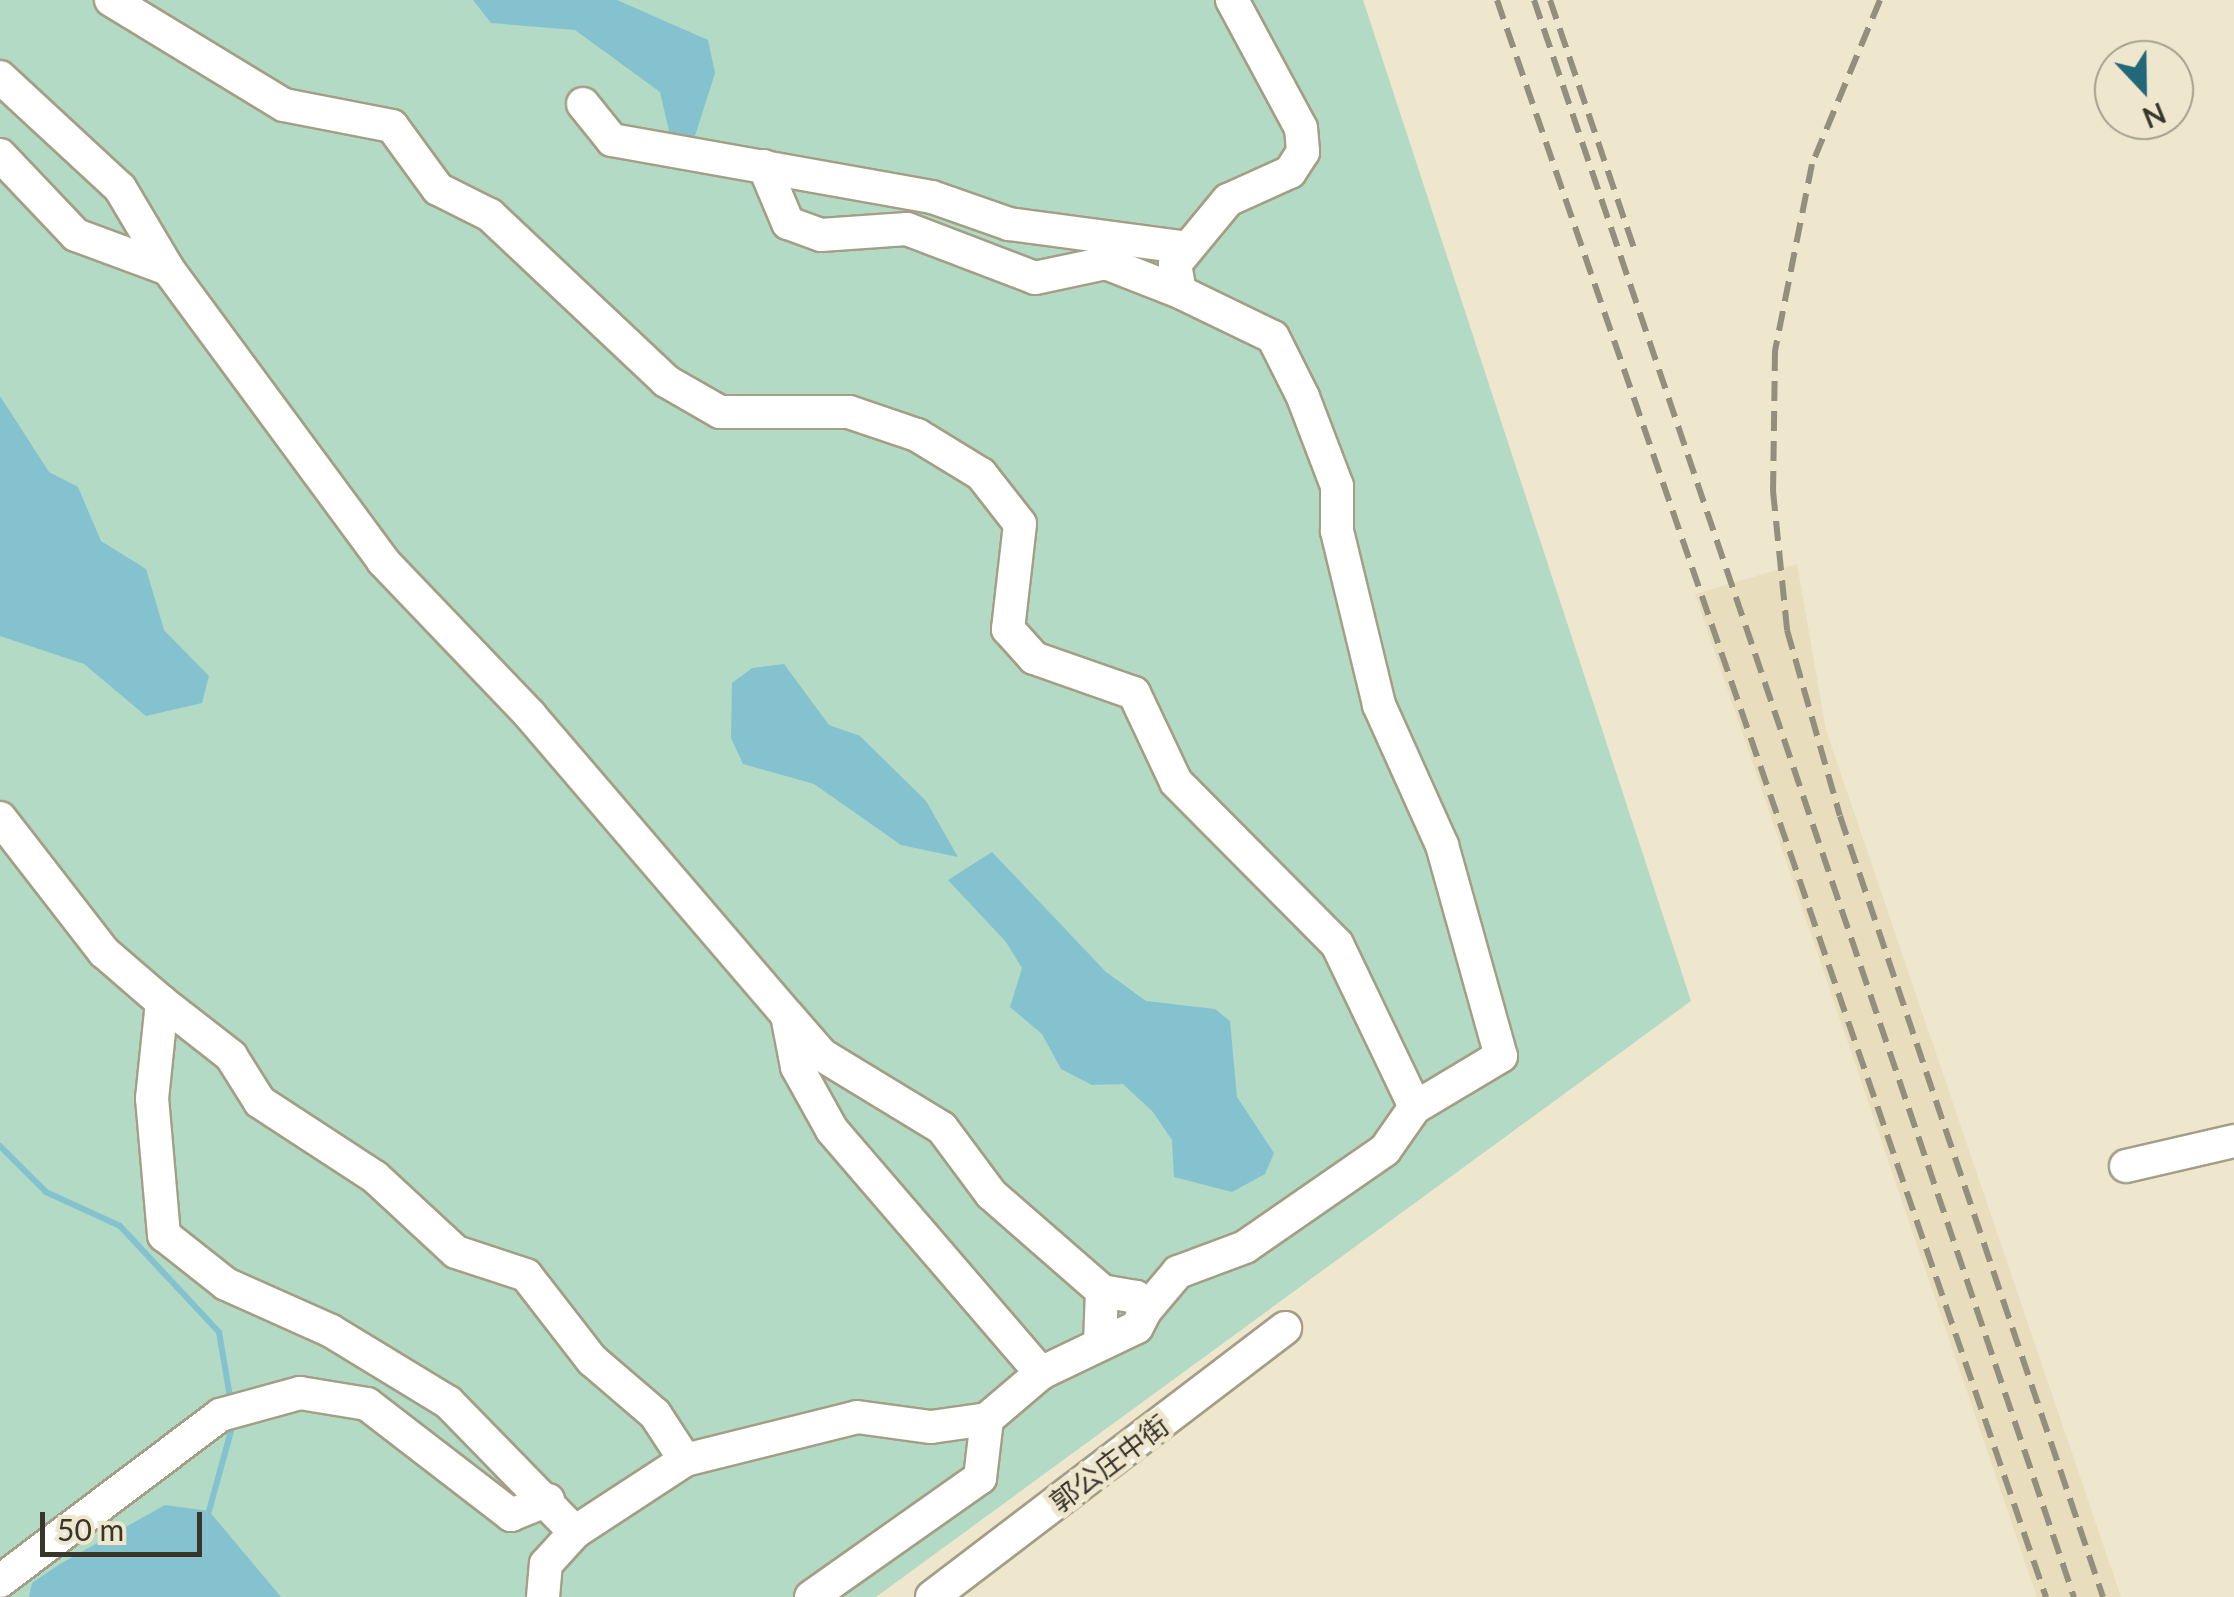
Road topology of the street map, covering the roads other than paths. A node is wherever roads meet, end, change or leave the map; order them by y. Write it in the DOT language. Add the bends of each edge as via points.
graph roads {
  1 [pos="111,0"];
  2 [pos="1232,0"];
  3 [pos="0,77"];
  4 [pos="583,104"];
  5 [pos="0,155"];
  6 [pos="764,166"];
  7 [pos="1181,246"];
  8 [pos="168,269"];
  9 [pos="1180,292"];
  10 [pos="0,818"];
  11 [pos="162,1002"];
  12 [pos="787,1015"];
  13 [pos="1414,1108"];
  14 [pos="2234,1141"];
  15 [pos="2126,1166"];
  16 [pos="1102,1291"];
  17 [pos="1145,1311"];
  18 [pos="1285,1328"];
  19 [pos="1100,1343"];
  20 [pos="1040,1373"];
  21 [pos="986,1418"];
  22 [pos="685,1460"];
  23 [pos="548,1500"];
  24 [pos="575,1532"];
  25 [pos="0,1581"];
  26 [pos="542,1597"];
  27 [pos="811,1597"];
  28 [pos="932,1597"];
  1 -- 13 [label="street" via="284,105 392,126 438,190 490,215 666,381 720,412 848,412 917,435 982,474 1020,524 1008,629 1034,658 1134,693 1176,782 1337,944"];
  2 -- 7 [label="street" via="1300,128 1303,152 1290,172 1228,200"];
  3 -- 8 [label="street" via="120,188"];
  4 -- 6 [label="street" via="612,140"];
  5 -- 8 [label="street" via="76,235"];
  6 -- 7 [label="street" via="932,197 1010,224"];
  6 -- 9 [label="street" via="788,223 821,235 907,229 1034,278 1106,263"];
  7 -- 9 [label="street"];
  8 -- 12 [label="street" via="384,562 530,714"];
  9 -- 13 [label="street" via="1273,336 1304,397 1338,486 1337,531 1379,705 1442,845 1501,1056"];
  10 -- 11 [label="street" via="104,952"];
  11 -- 22 [label="street" via="231,1056 260,1102 375,1178 456,1252 526,1275 592,1360 656,1414"];
  11 -- 23 [label="street" via="152,1098 164,1235 226,1284 331,1331 448,1402"];
  12 -- 16 [label="street" via="822,1055 942,1128 991,1194"];
  12 -- 20 [label="street" via="796,1068 832,1130"];
  13 -- 17 [label="street" via="1385,1150 1245,1246 1178,1272"];
  14 -- 15 [label="street"];
  16 -- 17 [label="street" via="1136,1297"];
  16 -- 19 [label="street"];
  17 -- 19 [label="street" via="1137,1327"];
  18 -- 28 [label="street, 郭公庄中街"];
  19 -- 20 [label="street"];
  20 -- 21 [label="street"];
  21 -- 22 [label="street" via="931,1427 857,1417"];
  21 -- 27 [label="street" via="980,1478"];
  22 -- 24 [label="street"];
  23 -- 24 [label="street"];
  23 -- 25 [label="street" via="510,1515 367,1404 300,1393 252,1400 220,1415"];
  24 -- 26 [label="street" via="546,1564"];
}
